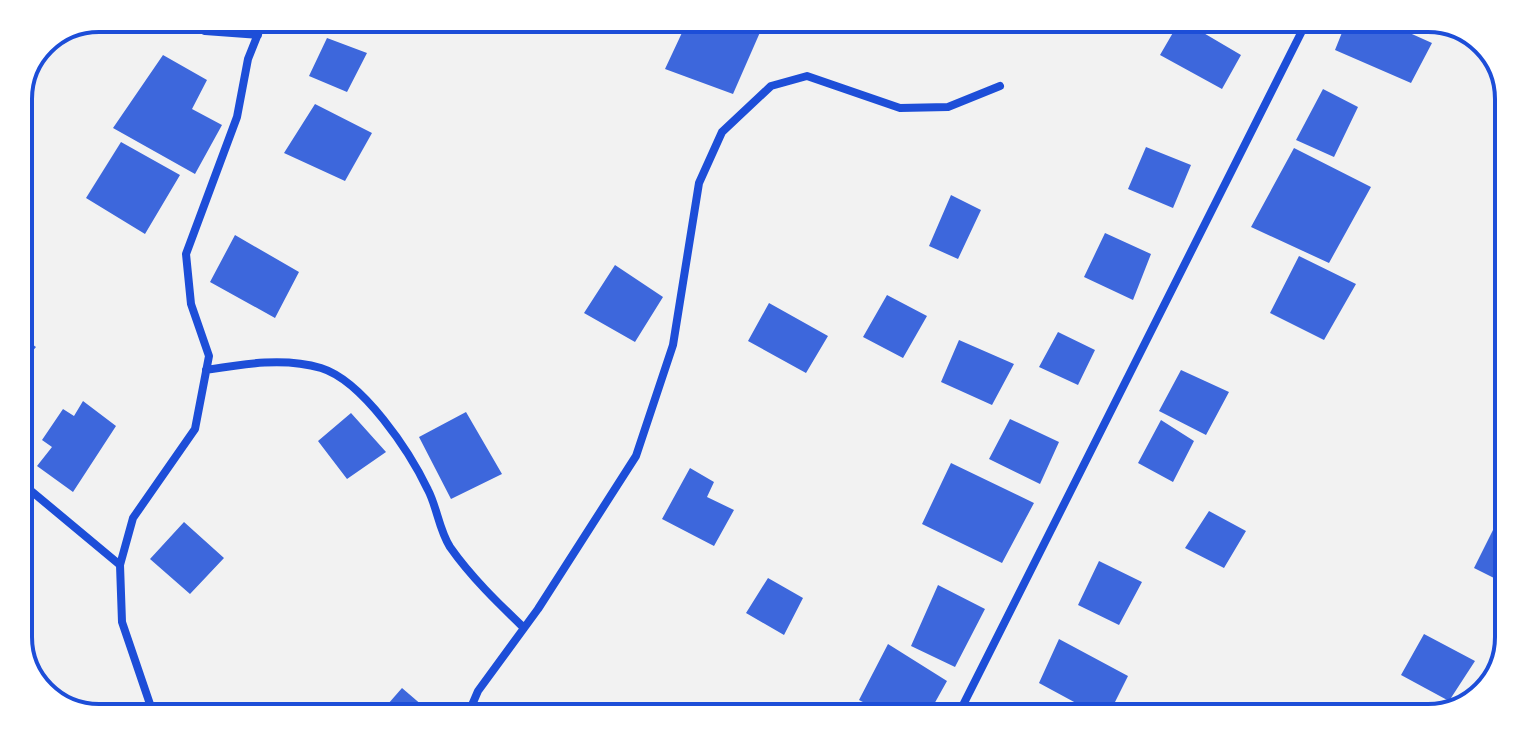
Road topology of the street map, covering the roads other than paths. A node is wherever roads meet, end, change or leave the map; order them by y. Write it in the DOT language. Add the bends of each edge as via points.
graph roads {
  1 [pos="218,32"];
  2 [pos="259,32"];
  3 [pos="1301,32"];
  4 [pos="258,35"];
  5 [pos="1000,86"];
  6 [pos="206,370"];
  7 [pos="32,492"];
  8 [pos="120,565"];
  9 [pos="524,628"];
  10 [pos="150,704"];
  11 [pos="472,704"];
  12 [pos="964,704"];
  1 -- 4 [label="street"];
  2 -- 4 [label="street"];
  3 -- 12 [label="street"];
  4 -- 6 [label="street" via="237,117 186,254 191,304 209,356"];
  5 -- 9 [label="street" via="948,107 900,108 807,76 771,86 722,132 699,183 673,345 636,456"];
  6 -- 8 [label="street" via="195,429 133,518"];
  6 -- 9 [label="street" via="258,362 323,368 368,399 429,491 448,544"];
  7 -- 8 [label="street"];
  8 -- 10 [label="street" via="122,622"];
  9 -- 11 [label="street"];
}
